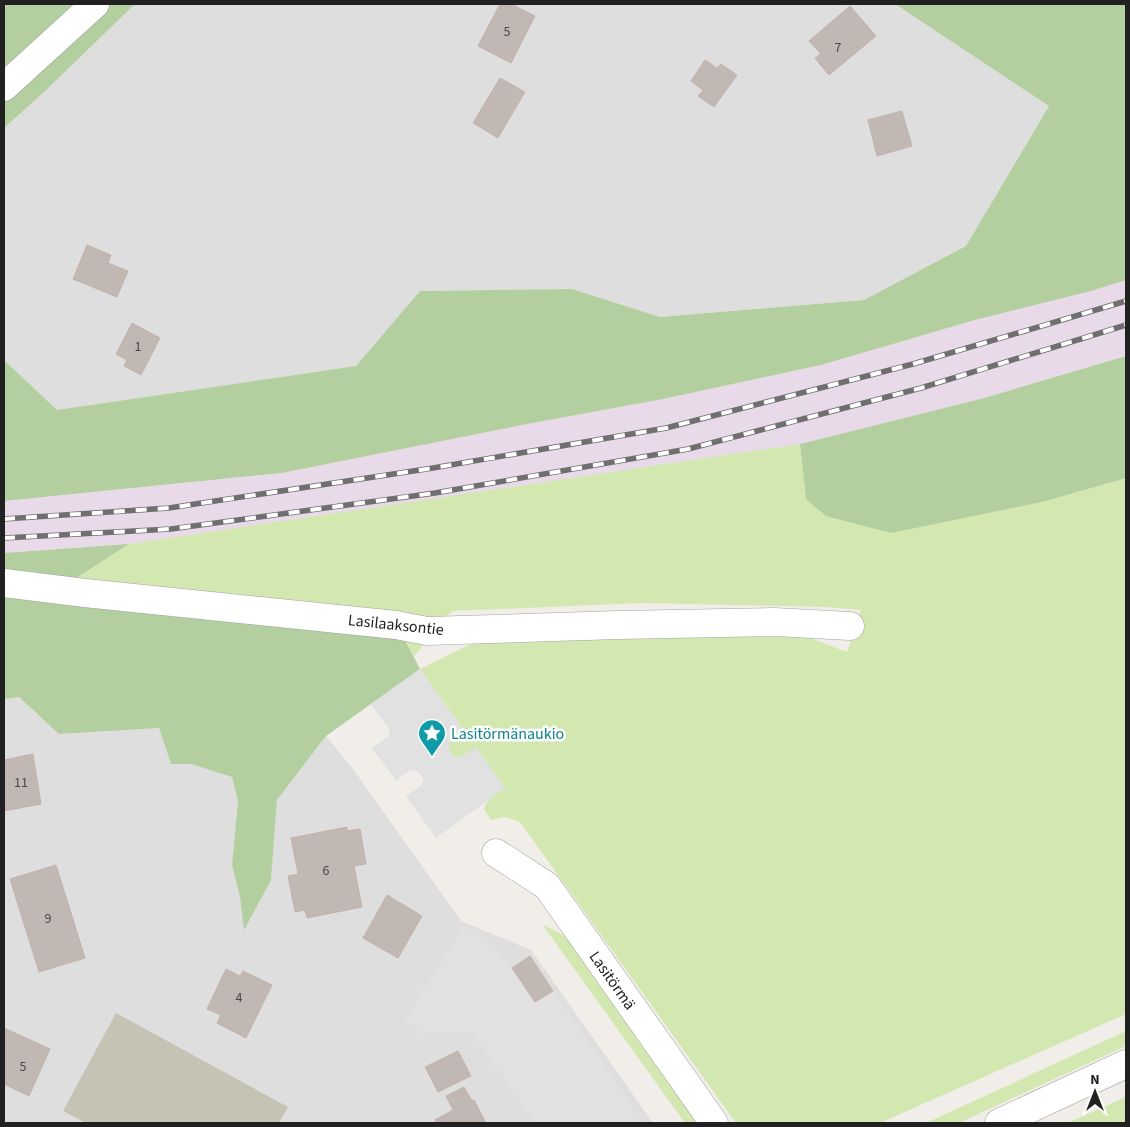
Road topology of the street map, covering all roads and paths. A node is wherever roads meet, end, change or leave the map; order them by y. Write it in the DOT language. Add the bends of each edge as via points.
graph roads {
  1 [pos="94,4"];
  2 [pos="4,88"];
  3 [pos="4,584"];
  4 [pos="850,626"];
  5 [pos="496,853"];
  6 [pos="1126,1064"];
  7 [pos="714,1123"];
  8 [pos="998,1123"];
  1 -- 2 [label="street"];
  3 -- 4 [label="street, Lasilaaksontie" via="428,631 774,622"];
  5 -- 7 [label="street, Lasitörmä" via="547,886"];
  6 -- 8 [label="street"];
}
